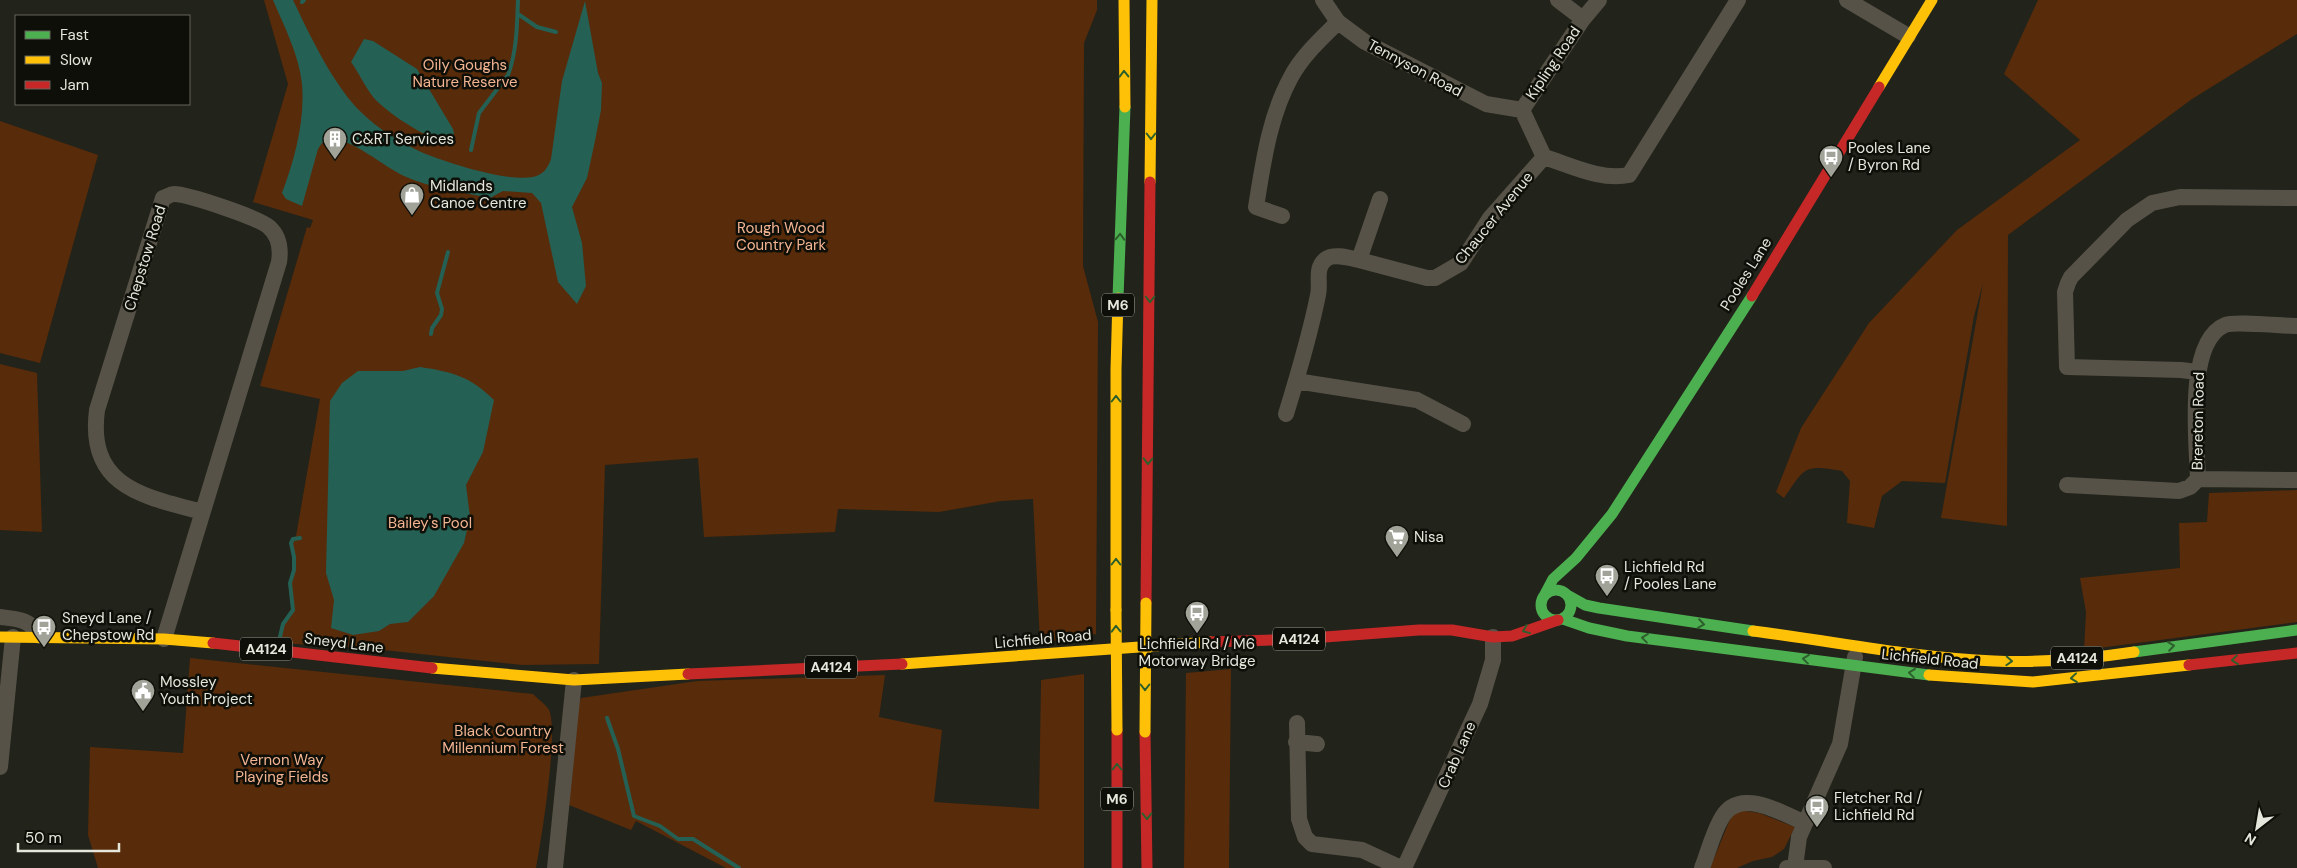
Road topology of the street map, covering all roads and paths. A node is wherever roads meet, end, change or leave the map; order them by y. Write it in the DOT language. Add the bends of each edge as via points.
graph roads {
  1 [pos="1124,0"];
  2 [pos="1152,0"];
  3 [pos="1323,0"];
  4 [pos="1558,0"];
  5 [pos="1599,0"];
  6 [pos="1738,0"];
  7 [pos="1846,0"];
  8 [pos="1932,0"];
  9 [pos="1583,19"];
  10 [pos="1338,22"];
  11 [pos="1908,36"];
  12 [pos="1522,110"];
  13 [pos="1544,157"];
  14 [pos="2297,198"];
  15 [pos="1380,199"];
  16 [pos="1282,216"];
  17 [pos="1359,260"];
  18 [pos="2297,326"];
  19 [pos="2197,372"];
  20 [pos="1296,381"];
  21 [pos="1286,414"];
  22 [pos="1463,424"];
  23 [pos="2198,479"];
  24 [pos="2297,480"];
  25 [pos="2067,485"];
  26 [pos="202,512"];
  27 [pos="1576,558"];
  28 [pos="1568,595"];
  29 [pos="1543,598"];
  30 [pos="1527,612"];
  31 [pos="0,616"];
  32 [pos="1560,619"];
  33 [pos="1507,622"];
  34 [pos="2297,630"];
  35 [pos="40,636"];
  36 [pos="1494,636"];
  37 [pos="7,637"];
  38 [pos="164,639"];
  39 [pos="1856,645"];
  40 [pos="2293,654"];
  41 [pos="1854,665"];
  42 [pos="574,680"];
  43 [pos="594,680"];
  44 [pos="1297,723"];
  45 [pos="1296,742"];
  46 [pos="1317,744"];
  47 [pos="0,767"];
  48 [pos="1805,823"];
  49 [pos="555,868"];
  50 [pos="1117,868"];
  51 [pos="1148,868"];
  52 [pos="1403,868"];
  53 [pos="1702,868"];
  54 [pos="1790,868"];
  55 [pos="1824,868"];
  50 -- 1 [label="main road, M6, one-way, bridge" via="1116,369 1125,105"];
  2 -- 51 [label="main road, M6, one-way, bridge" via="1145,732"];
  3 -- 10 [label="street, Tennyson Road"];
  4 -- 9 [label="street"];
  5 -- 9 [label="street, Kipling Road"];
  6 -- 13 [label="street, Chaucer Avenue" via="1629,175 1604,175"];
  7 -- 11 [label="street"];
  8 -- 11 [label="main road, Pooles Lane"];
  9 -- 12 [label="street, Kipling Road"];
  10 -- 12 [label="street, Tennyson Road" via="1365,42 1486,104"];
  10 -- 16 [label="street" via="1310,50 1291,77 1265,150 1256,207"];
  11 -- 27 [label="main road, Pooles Lane" via="1749,300 1612,514"];
  12 -- 13 [label="street, Kipling Road"];
  13 -- 17 [label="street, Chaucer Avenue" via="1490,218 1462,263 1448,272 1427,278"];
  14 -- 19 [label="street" via="2180,197 2152,204 2126,220 2071,277 2065,292 2067,367"];
  15 -- 17 [label="street"];
  17 -- 20 [label="street, Chaucer Avenue" via="1332,256 1323,261 1312,325"];
  18 -- 19 [label="street, Brereton Road" via="2226,324 2210,336"];
  19 -- 23 [label="street, Brereton Road"];
  20 -- 21 [label="street, Chaucer Avenue"];
  20 -- 22 [label="street" via="1417,400"];
  23 -- 24 [label="street"];
  23 -- 25 [label="street" via="2179,491"];
  26 -- 26 [label="street, Chepstow Road" via="280,250 276,234 268,226 244,215 172,194 163,198 98,410 95,438 104,462 128,489"];
  26 -- 38 [label="street, Chepstow Road"];
  27 -- 28 [label="main road, Pooles Lane" via="1570,571"];
  27 -- 29 [label="main road, Pooles Lane" via="1553,579"];
  28 -- 29 [label="main road, A4124" via="1554,590"];
  28 -- 32 [label="main road" via="1572,606 1569,613"];
  28 -- 39 [label="main road, Lichfield Road / A4124, one-way" via="1585,605 1613,610"];
  29 -- 30 [label="main road"];
  29 -- 32 [label="main road, A4124" via="1544,614 1551,619"];
  31 -- 35 [label="street" via="17,618 32,625"];
  32 -- 36 [label="main road, Lichfield Road / A4124, one-way" via="1512,636"];
  41 -- 32 [label="main road, Lichfield Road / A4124, one-way" via="1627,636"];
  33 -- 36 [label="main road"];
  39 -- 34 [label="main road, Lichfield Road / A4124, one-way" via="1945,657 2050,661"];
  35 -- 37 [label="main road, Sneyd Lane / A4124"];
  35 -- 38 [label="main road, Sneyd Lane / A4124"];
  36 -- 43 [label="main road, Lichfield Road / A4124" via="1452,630 1419,630 1298,640 1178,643 944,662"];
  36 -- 52 [label="street, Crab Lane" via="1492,660 1480,704"];
  37 -- 47 [label="street"];
  38 -- 42 [label="main road, Sneyd Lane / A4124" via="482,674"];
  39 -- 41 [label="street"];
  40 -- 41 [label="main road, Lichfield Road / A4124, one-way" via="2033,682 1942,677"];
  41 -- 48 [label="street" via="1840,744"];
  42 -- 43 [label="main road, Sneyd Lane / A4124"];
  42 -- 49 [label="street"];
  44 -- 45 [label="street"];
  45 -- 46 [label="street"];
  45 -- 52 [label="street" via="1299,819 1305,837 1312,844 1362,850"];
  48 -- 53 [label="street" via="1762,804 1744,802 1731,806 1720,819"];
  48 -- 54 [label="street"];
  54 -- 55 [label="street"];
}
